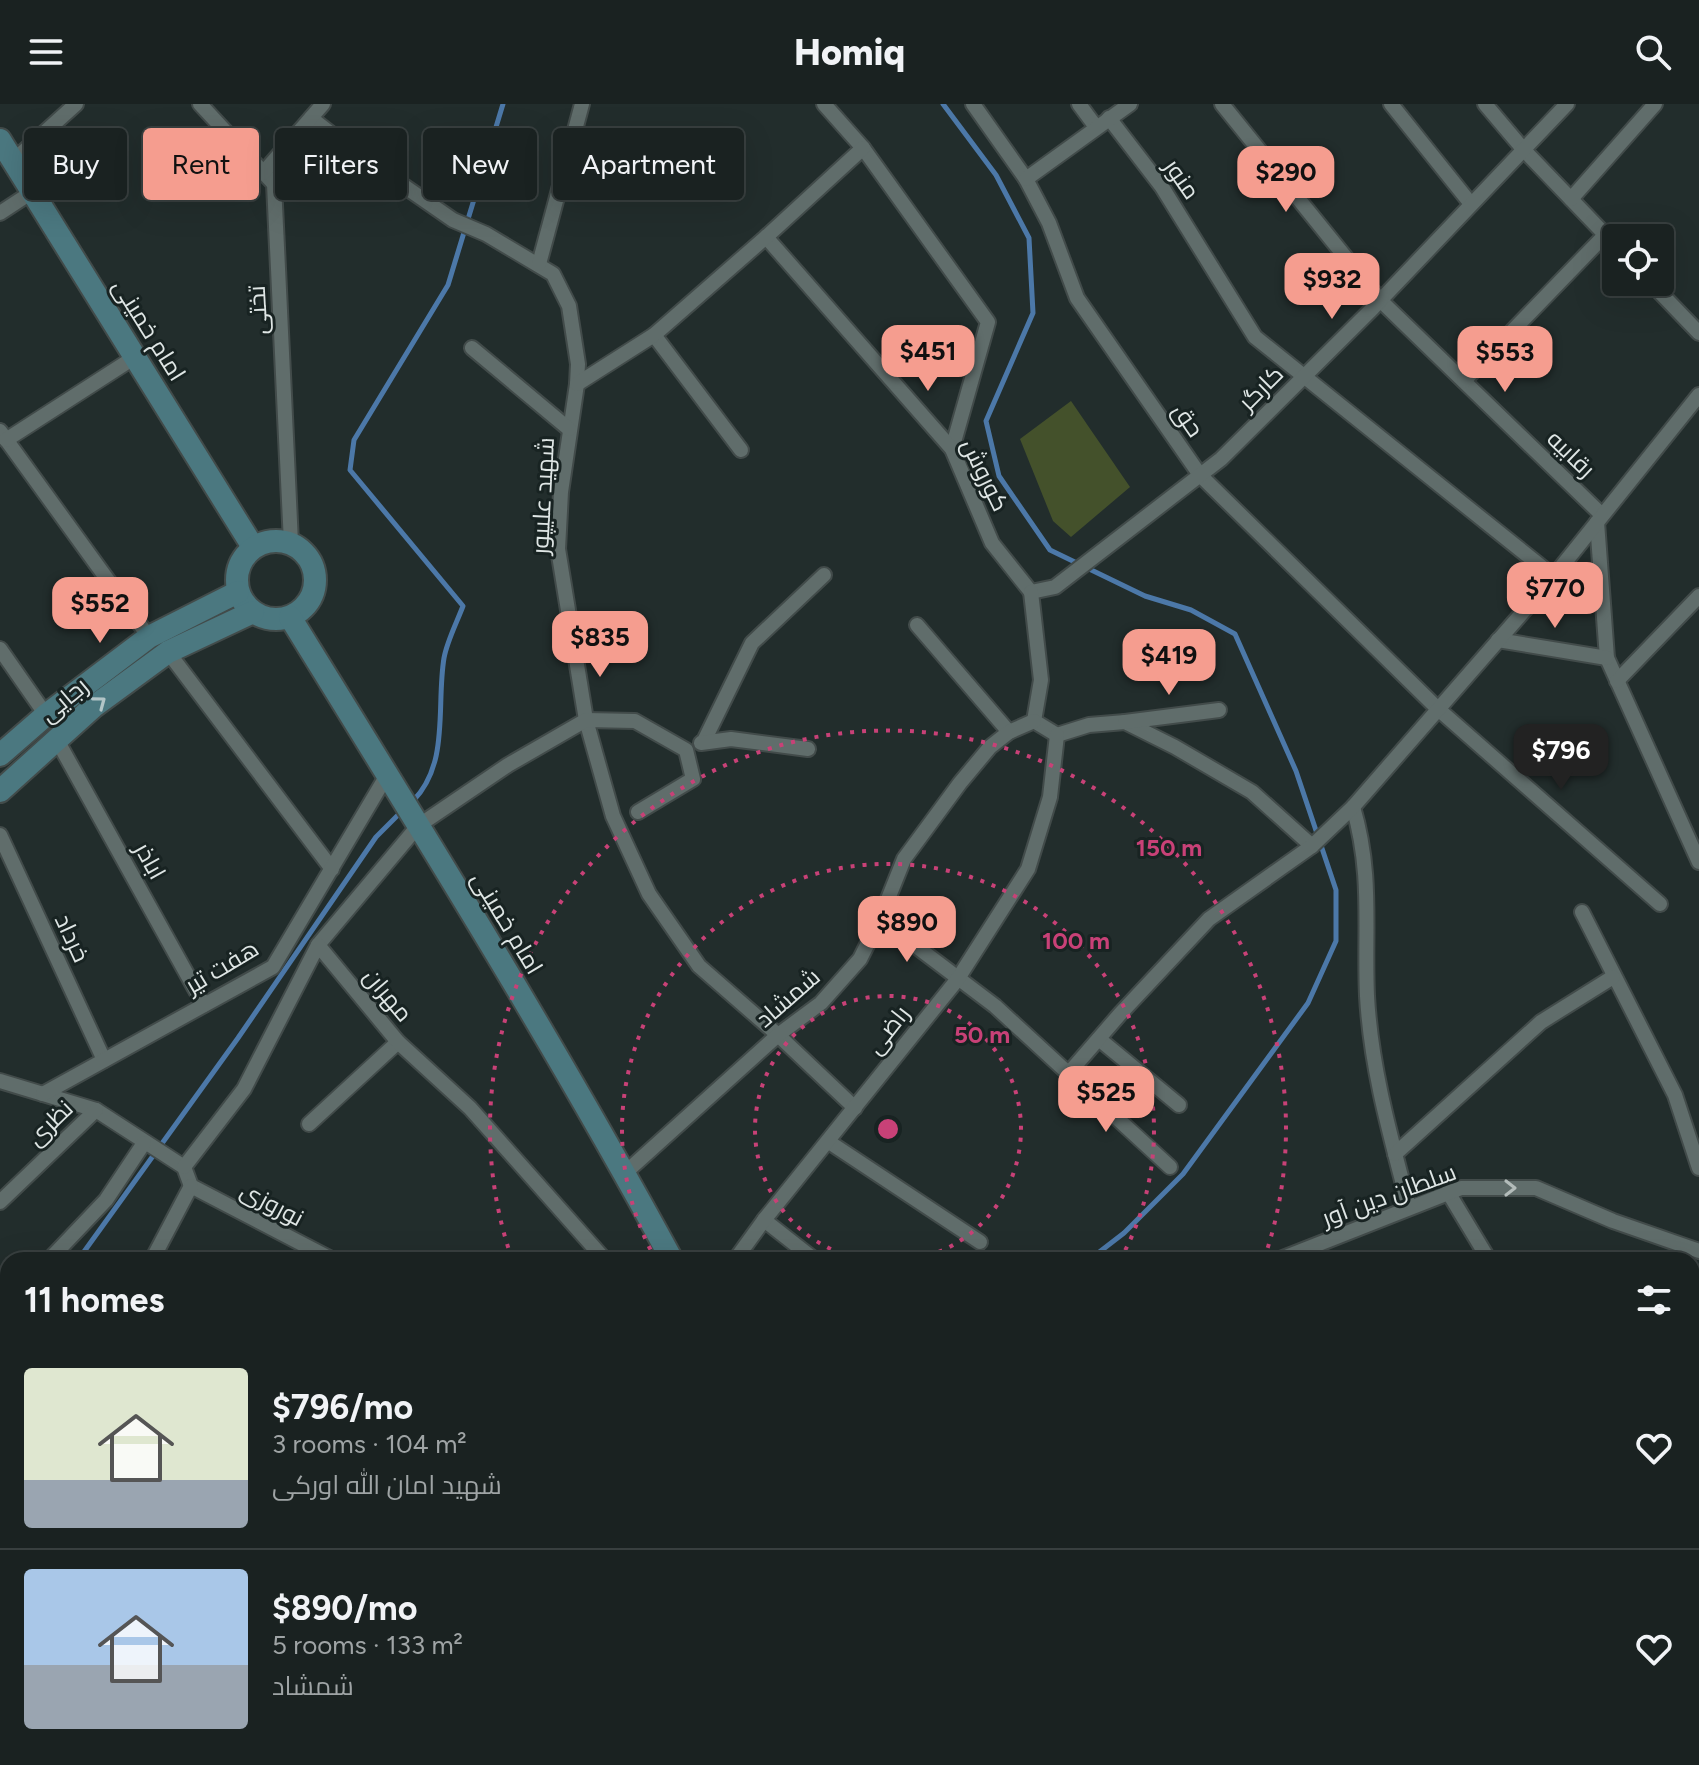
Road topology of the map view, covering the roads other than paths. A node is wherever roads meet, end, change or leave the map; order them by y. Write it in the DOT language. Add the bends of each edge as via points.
graph roads {
  1 [pos="76,104"];
  2 [pos="323,104"];
  3 [pos="582,104"];
  4 [pos="824,104"];
  5 [pos="973,104"];
  6 [pos="1079,104"];
  7 [pos="1130,104"];
  8 [pos="1222,104"];
  9 [pos="1391,104"];
  10 [pos="1485,104"];
  11 [pos="1567,104"];
  12 [pos="1655,104"];
  13 [pos="201,105"];
  14 [pos="311,118"];
  15 [pos="1109,118"];
  16 [pos="1096,127"];
  17 [pos="0,140"];
  18 [pos="863,148"];
  19 [pos="1523,149"];
  20 [pos="13,161"];
  21 [pos="263,173"];
  22 [pos="24,179"];
  23 [pos="1026,179"];
  24 [pos="24,197"];
  25 [pos="1571,199"];
  26 [pos="37,200"];
  27 [pos="1471,204"];
  28 [pos="0,213"];
  29 [pos="1602,231"];
  30 [pos="766,237"];
  31 [pos="1602,249"];
  32 [pos="539,264"];
  33 [pos="1663,296"];
  34 [pos="1380,300"];
  35 [pos="1699,333"];
  36 [pos="654,335"];
  37 [pos="472,348"];
  38 [pos="135,357"];
  39 [pos="1305,375"];
  40 [pos="1464,381"];
  41 [pos="577,384"];
  42 [pos="1699,395"];
  43 [pos="569,429"];
  44 [pos="3,436"];
  45 [pos="952,449"];
  46 [pos="741,450"];
  47 [pos="1200,475"];
  48 [pos="1600,518"];
  49 [pos="291,543"];
  50 [pos="253,547"];
  51 [pos="824,575"];
  52 [pos="1553,576"];
  53 [pos="238,592"];
  54 [pos="1031,592"];
  55 [pos="1699,596"];
  56 [pos="253,612"];
  57 [pos="290,617"];
  58 [pos="917,625"];
  59 [pos="149,637"];
  60 [pos="1498,640"];
  61 [pos="0,649"];
  62 [pos="168,652"];
  63 [pos="1607,658"];
  64 [pos="1617,681"];
  65 [pos="1437,708"];
  66 [pos="1219,710"];
  67 [pos="46,715"];
  68 [pos="586,720"];
  69 [pos="1034,721"];
  70 [pos="1125,722"];
  71 [pos="1009,732"];
  72 [pos="1057,735"];
  73 [pos="57,740"];
  74 [pos="704,741"];
  75 [pos="808,749"];
  76 [pos="686,750"];
  77 [pos="0,755"];
  78 [pos="387,775"];
  79 [pos="0,791"];
  80 [pos="1353,807"];
  81 [pos="638,812"];
  82 [pos="416,822"];
  83 [pos="0,835"];
  84 [pos="1312,846"];
  85 [pos="1699,862"];
  86 [pos="332,869"];
  87 [pos="1660,904"];
  88 [pos="1582,912"];
  89 [pos="880,919"];
  90 [pos="318,945"];
  91 [pos="1613,977"];
  92 [pos="957,980"];
  93 [pos="204,1005"];
  94 [pos="778,1035"];
  95 [pos="1099,1039"];
  96 [pos="398,1042"];
  97 [pos="104,1060"];
  98 [pos="1068,1074"];
  99 [pos="0,1081"];
  100 [pos="43,1094"];
  101 [pos="1179,1105"];
  102 [pos="855,1108"];
  103 [pos="96,1110"];
  104 [pos="309,1124"];
  105 [pos="829,1142"];
  106 [pos="144,1143"];
  107 [pos="1395,1154"];
  108 [pos="184,1167"];
  109 [pos="1170,1167"];
  110 [pos="1699,1168"];
  111 [pos="625,1173"];
  112 [pos="191,1186"];
  113 [pos="1448,1192"];
  114 [pos="0,1202"];
  115 [pos="1409,1207"];
  116 [pos="764,1220"];
  117 [pos="980,1242"];
  118 [pos="1699,1251"];
  119 [pos="57,1252"];
  120 [pos="156,1252"];
  121 [pos="312,1252"];
  122 [pos="598,1252"];
  123 [pos="668,1252"];
  124 [pos="741,1252"];
  125 [pos="805,1252"];
  126 [pos="1312,1252"];
  127 [pos="1484,1252"];
  1 -- 20 [label="street"];
  2 -- 14 [label="street"];
  3 -- 32 [label="street"];
  4 -- 18 [label="street"];
  5 -- 23 [label="street, حق"];
  6 -- 16 [label="street"];
  7 -- 15 [label="street"];
  8 -- 34 [label="street, رقابیه"];
  9 -- 27 [label="street"];
  10 -- 19 [label="street"];
  11 -- 19 [label="street, کارگر"];
  12 -- 25 [label="street"];
  13 -- 21 [label="street, تختی"];
  14 -- 21 [label="street"];
  14 -- 32 [label="street, شهید علیپور" via="453,220"];
  15 -- 16 [label="street"];
  15 -- 39 [label="street, منور" via="1162,187 1255,337"];
  16 -- 23 [label="street"];
  17 -- 20 [label="main road, امام خمینی"];
  18 -- 30 [label="street"];
  18 -- 45 [label="street" via="988,322"];
  19 -- 25 [label="street"];
  19 -- 27 [label="street, کارگر"];
  20 -- 22 [label="main road, امام خمینی"];
  21 -- 49 [label="street, تختی" via="274,184"];
  23 -- 47 [label="street, حق" via="1077,298"];
  24 -- 28 [label="street"];
  25 -- 29 [label="street"];
  26 -- 38 [label="main road, امام خمینی"];
  27 -- 34 [label="street, کارگر"];
  30 -- 36 [label="street"];
  30 -- 45 [label="street, کوروش"];
  31 -- 40 [label="street"];
  32 -- 41 [label="street, شهید علیپور" via="553,274 569,306"];
  33 -- 35 [label="street"];
  34 -- 39 [label="street, کارگر"];
  34 -- 40 [label="street, رقابیه"];
  36 -- 41 [label="street"];
  36 -- 46 [label="street"];
  37 -- 43 [label="street"];
  38 -- 44 [label="street"];
  38 -- 50 [label="main road, امام خمینی"];
  39 -- 47 [label="street, کارگر"];
  39 -- 52 [label="street, منور"];
  40 -- 48 [label="street, رقابیه"];
  41 -- 43 [label="street, شهید علیپور"];
  42 -- 48 [label="street"];
  43 -- 68 [label="street, شهید علیپور" via="558,549"];
  44 -- 59 [label="street"];
  45 -- 54 [label="street, کوروش" via="992,543"];
  47 -- 54 [label="street, کارگر" via="1055,587"];
  47 -- 65 [label="street, حق"];
  48 -- 52 [label="street"];
  48 -- 63 [label="street"];
  49 -- 50 [label="main road" via="277,540"];
  49 -- 57 [label="main road" via="311,560 316,586 302,610"];
  50 -- 53 [label="main road" via="239,567"];
  51 -- 74 [label="street" via="752,643"];
  52 -- 60 [label="street"];
  53 -- 56 [label="main road"];
  53 -- 59 [label="main road, رجایی"];
  54 -- 69 [label="street" via="1041,680"];
  55 -- 64 [label="street"];
  56 -- 57 [label="main road"];
  56 -- 62 [label="main road, رجایی"];
  57 -- 78 [label="main road, امام خمینی"];
  58 -- 71 [label="street"];
  59 -- 67 [label="main road, رجایی"];
  60 -- 63 [label="street"];
  60 -- 65 [label="street"];
  61 -- 67 [label="street"];
  73 -- 62 [label="main road, رجایی, one-way"];
  62 -- 86 [label="street"];
  63 -- 64 [label="street"];
  64 -- 85 [label="street"];
  65 -- 80 [label="street"];
  65 -- 87 [label="street, حق"];
  66 -- 70 [label="street"];
  67 -- 77 [label="main road, رجایی"];
  68 -- 76 [label="street" via="635,721"];
  68 -- 82 [label="street"];
  68 -- 94 [label="street, شهید علیپور" via="613,816 649,894 699,966"];
  69 -- 71 [label="street, شمشاد"];
  69 -- 72 [label="street"];
  70 -- 72 [label="street"];
  70 -- 84 [label="street" via="1252,792"];
  71 -- 89 [label="street, شمشاد" via="960,783 904,859"];
  72 -- 92 [label="street, راضی" via="1050,797 1028,869"];
  73 -- 79 [label="main road, رجایی"];
  73 -- 93 [label="street, اباذر"];
  74 -- 75 [label="street" via="731,739"];
  74 -- 76 [label="street"];
  76 -- 81 [label="street" via="693,779"];
  78 -- 82 [label="main road, امام خمینی"];
  78 -- 86 [label="street, هفت تیر"];
  80 -- 84 [label="street"];
  80 -- 107 [label="street" via="1363,839 1367,997 1378,1088"];
  82 -- 90 [label="street"];
  82 -- 111 [label="main road, امام خمینی"];
  83 -- 97 [label="street, خرداد"];
  84 -- 95 [label="street" via="1209,919"];
  86 -- 93 [label="street, هفت تیر" via="273,967"];
  88 -- 91 [label="street"];
  89 -- 92 [label="street"];
  89 -- 94 [label="street, شمشاد" via="860,959 821,1003"];
  90 -- 96 [label="street, مهران"];
  90 -- 108 [label="street" via="244,1089"];
  91 -- 107 [label="street" via="1541,1022"];
  91 -- 110 [label="street" via="1675,1095"];
  92 -- 98 [label="street" via="985,998"];
  92 -- 102 [label="street, راضی"];
  93 -- 97 [label="street, هفت تیر"];
  94 -- 102 [label="street, شهید علیپور"];
  94 -- 111 [label="street, شمشاد"];
  95 -- 98 [label="street"];
  95 -- 101 [label="street"];
  96 -- 104 [label="street"];
  96 -- 122 [label="street, مهران" via="470,1108"];
  97 -- 100 [label="street, هفت تیر"];
  98 -- 109 [label="street"];
  99 -- 100 [label="street"];
  100 -- 103 [label="street"];
  102 -- 105 [label="street, راضی"];
  103 -- 106 [label="street"];
  103 -- 114 [label="street, نظری"];
  105 -- 116 [label="street, راضی"];
  105 -- 117 [label="street"];
  106 -- 108 [label="street"];
  106 -- 119 [label="street" via="106,1200"];
  107 -- 115 [label="street"];
  108 -- 112 [label="street"];
  111 -- 123 [label="main road, امام خمینی"];
  112 -- 120 [label="street"];
  112 -- 121 [label="street, نوروزی"];
  113 -- 115 [label="street, سلطان دین آور"];
  113 -- 118 [label="street, سلطان دین آور, one-way" via="1536,1188"];
  113 -- 127 [label="street"];
  115 -- 126 [label="street, سلطان دین آور"];
  116 -- 124 [label="street, راضی"];
  116 -- 125 [label="street"];
}
